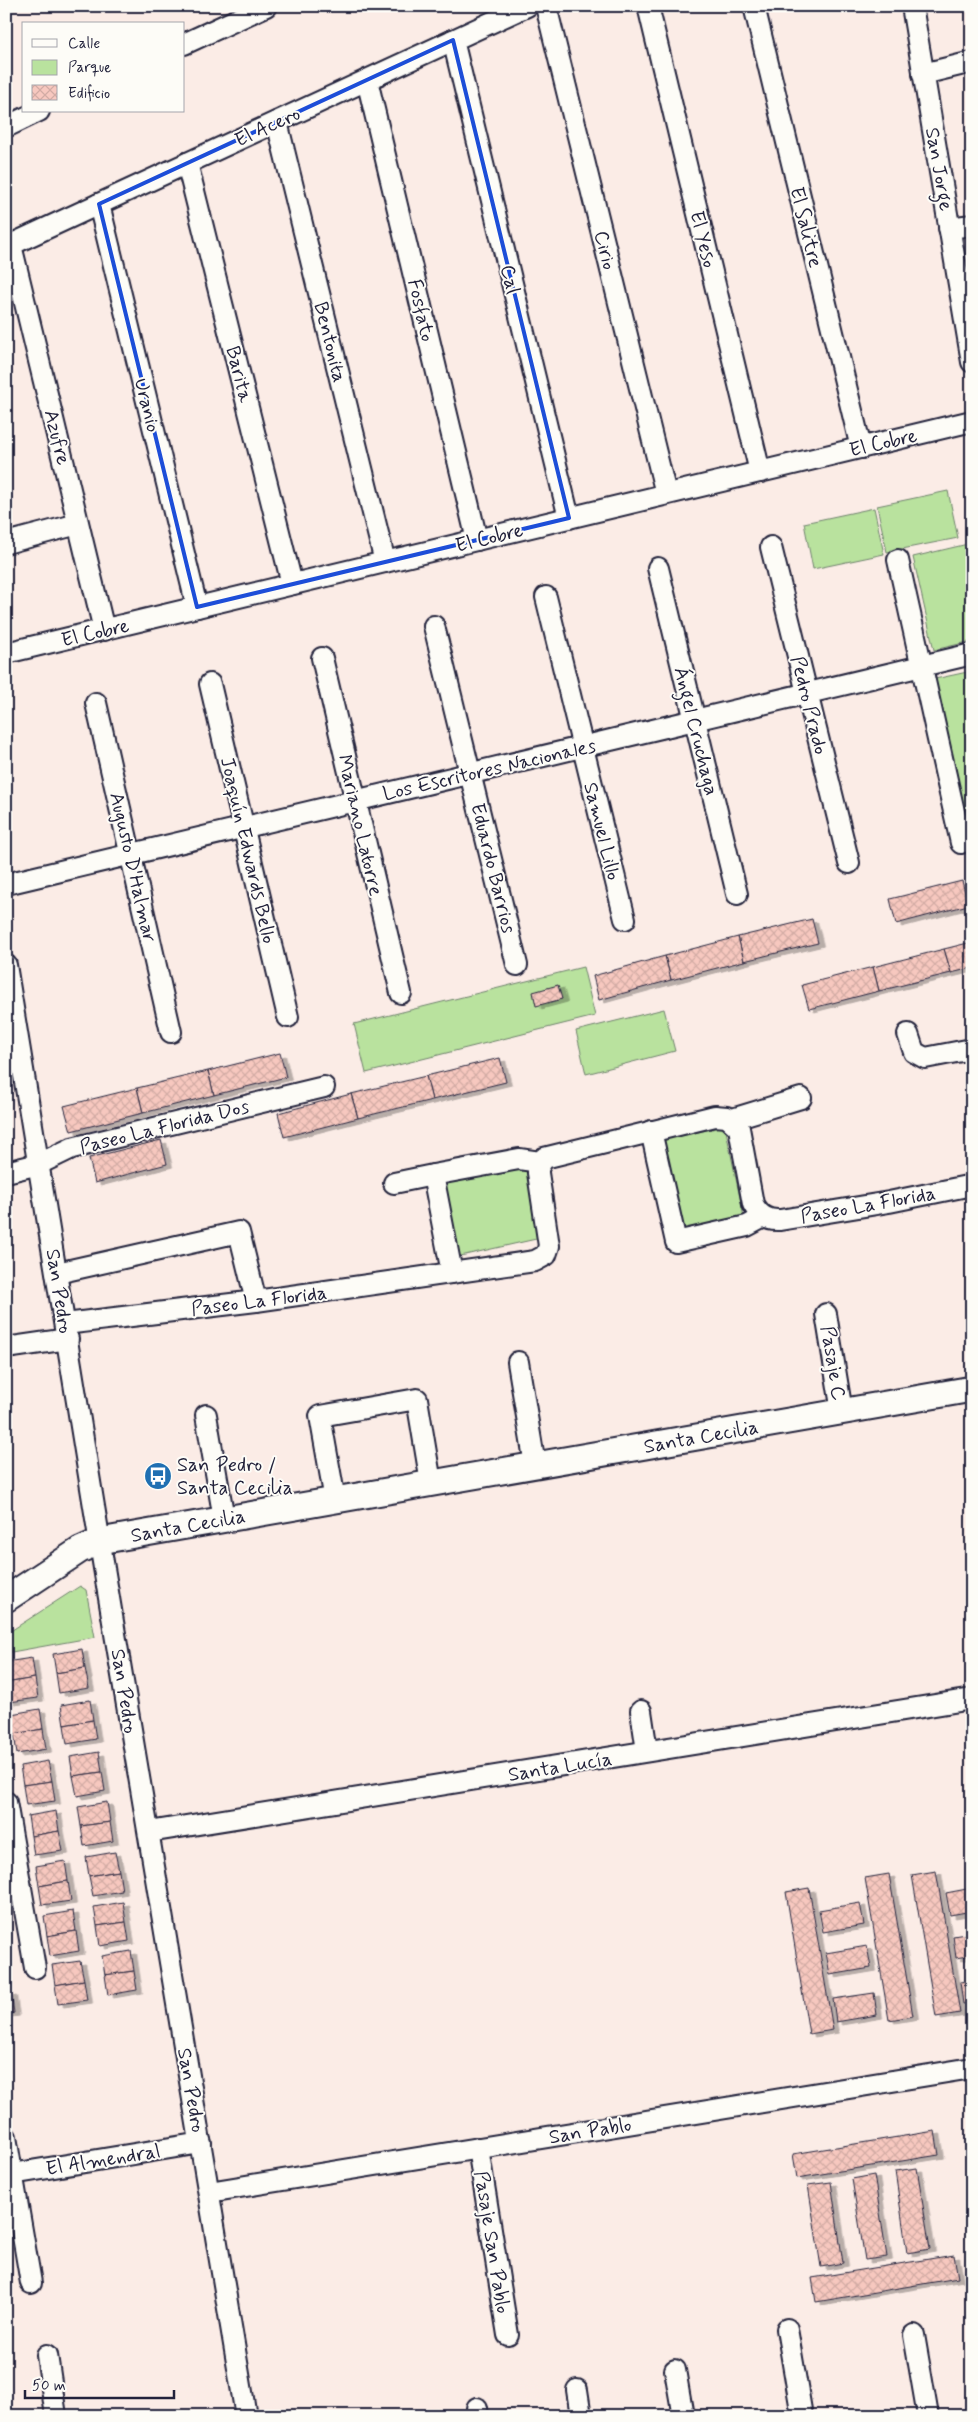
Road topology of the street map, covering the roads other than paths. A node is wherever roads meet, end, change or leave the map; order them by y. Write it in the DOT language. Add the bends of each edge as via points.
graph roads {
  1 [pos="266,6"];
  2 [pos="527,6"];
  3 [pos="546,6"];
  4 [pos="648,6"];
  5 [pos="754,6"];
  6 [pos="912,6"];
  7 [pos="241,11"];
  8 [pos="454,40"];
  9 [pos="185,43"];
  10 [pos="972,62"];
  11 [pos="924,74"];
  12 [pos="368,80"];
  13 [pos="37,112"];
  14 [pos="277,122"];
  15 [pos="6,127"];
  16 [pos="187,163"];
  17 [pos="99,204"];
  18 [pos="972,225"];
  19 [pos="949,228"];
  20 [pos="9,246"];
  21 [pos="972,362"];
  22 [pos="972,421"];
  23 [pos="860,448"];
  24 [pos="760,472"];
  25 [pos="666,494"];
  26 [pos="569,518"];
  27 [pos="78,524"];
  28 [pos="477,540"];
  29 [pos="6,543"];
  30 [pos="771,547"];
  31 [pos="898,560"];
  32 [pos="386,562"];
  33 [pos="658,568"];
  34 [pos="292,584"];
  35 [pos="546,597"];
  36 [pos="197,607"];
  37 [pos="434,626"];
  38 [pos="104,630"];
  39 [pos="6,653"];
  40 [pos="972,654"];
  41 [pos="322,658"];
  42 [pos="922,665"];
  43 [pos="210,684"];
  44 [pos="807,693"];
  45 [pos="96,703"];
  46 [pos="695,720"];
  47 [pos="582,747"];
  48 [pos="470,773"];
  49 [pos="356,801"];
  50 [pos="243,828"];
  51 [pos="961,843"];
  52 [pos="131,854"];
  53 [pos="849,863"];
  54 [pos="6,884"];
  55 [pos="737,894"];
  56 [pos="625,919"];
  57 [pos="6,965"];
  58 [pos="517,965"];
  59 [pos="401,993"];
  60 [pos="288,1017"];
  61 [pos="171,1032"];
  62 [pos="908,1034"];
  63 [pos="972,1049"];
  64 [pos="324,1087"];
  65 [pos="801,1098"];
  66 [pos="732,1119"];
  67 [pos="652,1131"];
  68 [pos="540,1162"];
  69 [pos="39,1164"];
  70 [pos="6,1172"];
  71 [pos="433,1175"];
  72 [pos="394,1183"];
  73 [pos="972,1185"];
  74 [pos="764,1217"];
  75 [pos="57,1273"];
  76 [pos="452,1274"];
  77 [pos="256,1301"];
  78 [pos="826,1314"];
  79 [pos="66,1332"];
  80 [pos="6,1348"];
  81 [pos="518,1362"];
  82 [pos="972,1389"];
  83 [pos="842,1412"];
  84 [pos="206,1415"];
  85 [pos="535,1465"];
  86 [pos="431,1483"];
  87 [pos="335,1500"];
  88 [pos="224,1519"];
  89 [pos="100,1540"];
  90 [pos="6,1598"];
  91 [pos="972,1699"];
  92 [pos="641,1711"];
  93 [pos="647,1752"];
  94 [pos="6,1802"];
  95 [pos="149,1832"];
  96 [pos="35,1968"];
  97 [pos="972,2068"];
  98 [pos="6,2137"];
  99 [pos="201,2143"];
  100 [pos="478,2148"];
  101 [pos="9,2174"];
  102 [pos="209,2192"];
  103 [pos="31,2283"];
  104 [pos="787,2329"];
  105 [pos="508,2335"];
  106 [pos="914,2335"];
  107 [pos="47,2355"];
  108 [pos="675,2370"];
  109 [pos="577,2390"];
  110 [pos="56,2416"];
  111 [pos="246,2416"];
  112 [pos="581,2416"];
  113 [pos="684,2416"];
  114 [pos="802,2416"];
  115 [pos="928,2416"];
  1 -- 7 [label="street"];
  2 -- 8 [label="street, El Acero"];
  3 -- 25 [label="street, Cirio"];
  4 -- 24 [label="street, El Yeso"];
  5 -- 23 [label="street, El Salitre"];
  6 -- 11 [label="street, San Jorge"];
  7 -- 9 [label="street"];
  8 -- 12 [label="street, El Acero"];
  8 -- 26 [label="street, Cal"];
  10 -- 11 [label="street"];
  11 -- 19 [label="street, San Jorge"];
  12 -- 14 [label="street, El Acero"];
  12 -- 28 [label="street, Fosfato"];
  13 -- 15 [label="street"];
  14 -- 16 [label="street, El Acero"];
  14 -- 32 [label="street, Bentonita"];
  16 -- 17 [label="street, El Acero"];
  16 -- 34 [label="street, Barita"];
  17 -- 20 [label="street, El Acero"];
  17 -- 36 [label="street, Uranio"];
  18 -- 19 [label="street"];
  19 -- 21 [label="street, San Jorge"];
  20 -- 27 [label="street, Azufre"];
  22 -- 23 [label="street, El Cobre"];
  23 -- 24 [label="street, El Cobre"];
  24 -- 25 [label="street, El Cobre"];
  25 -- 26 [label="street, El Cobre"];
  26 -- 28 [label="street, El Cobre"];
  27 -- 29 [label="street"];
  27 -- 38 [label="street, Azufre"];
  28 -- 32 [label="street, El Cobre"];
  30 -- 44 [label="street, Pedro Prado"];
  31 -- 42 [label="street"];
  32 -- 34 [label="street, El Cobre"];
  33 -- 46 [label="street, Ángel Cruchaga"];
  34 -- 36 [label="street, El Cobre"];
  35 -- 47 [label="street, Samuel Lillo"];
  36 -- 38 [label="street, El Cobre"];
  37 -- 48 [label="street, Eduardo Barrios"];
  38 -- 39 [label="street, El Cobre"];
  40 -- 42 [label="street, Los Escritores Nacionales"];
  41 -- 49 [label="street, Mariano Latorre"];
  42 -- 44 [label="street, Los Escritores Nacionales"];
  42 -- 51 [label="street"];
  43 -- 50 [label="street, Joaquín Edwards Bello"];
  44 -- 46 [label="street, Los Escritores Nacionales"];
  44 -- 53 [label="street, Pedro Prado"];
  45 -- 52 [label="street, Augusto D'Halmar"];
  46 -- 47 [label="street, Los Escritores Nacionales"];
  46 -- 55 [label="street, Ángel Cruchaga"];
  47 -- 48 [label="street, Los Escritores Nacionales"];
  47 -- 56 [label="street, Samuel Lillo"];
  48 -- 49 [label="street, Los Escritores Nacionales"];
  48 -- 58 [label="street, Eduardo Barrios"];
  49 -- 50 [label="street, Los Escritores Nacionales"];
  49 -- 59 [label="street, Mariano Latorre"];
  50 -- 52 [label="street, Los Escritores Nacionales"];
  50 -- 60 [label="street, Joaquín Edwards Bello"];
  52 -- 54 [label="street, Los Escritores Nacionales"];
  52 -- 61 [label="street, Augusto D'Halmar"];
  57 -- 69 [label="street, San Pedro"];
  62 -- 63 [label="street" via="914,1052 925,1058"];
  64 -- 69 [label="street, Paseo La Florida Dos" via="72,1148"];
  65 -- 66 [label="street"];
  66 -- 67 [label="street" via="715,1116"];
  66 -- 74 [label="street" via="741,1133 753,1204"];
  67 -- 68 [label="street" via="549,1155"];
  67 -- 74 [label="street, Paseo La Florida" via="676,1242 747,1226"];
  68 -- 71 [label="street" via="519,1159"];
  68 -- 76 [label="street, Paseo La Florida" via="538,1173 549,1241 546,1255 535,1262"];
  69 -- 70 [label="street, Paseo La Florida Dos"];
  69 -- 75 [label="street, San Pedro"];
  71 -- 72 [label="street"];
  71 -- 76 [label="street"];
  73 -- 74 [label="street, Paseo La Florida" via="780,1220"];
  75 -- 77 [label="street" via="239,1232"];
  75 -- 79 [label="street, San Pedro"];
  76 -- 77 [label="street, Paseo La Florida"];
  77 -- 79 [label="street, Paseo La Florida"];
  78 -- 83 [label="street, Pasaje C"];
  79 -- 80 [label="street, Paseo La Florida"];
  79 -- 89 [label="street, San Pedro"];
  81 -- 85 [label="street"];
  82 -- 83 [label="main road, Santa Cecilia"];
  83 -- 85 [label="main road, Santa Cecilia"];
  84 -- 88 [label="street"];
  85 -- 86 [label="main road, Santa Cecilia"];
  86 -- 87 [label="main road, Santa Cecilia"];
  86 -- 87 [label="street" via="417,1399 320,1416"];
  87 -- 88 [label="main road, Santa Cecilia"];
  88 -- 89 [label="main road, Santa Cecilia"];
  89 -- 90 [label="main road, Santa Cecilia"];
  89 -- 95 [label="street, San Pedro"];
  91 -- 93 [label="street, Santa Lucía"];
  92 -- 93 [label="street"];
  93 -- 95 [label="street, Santa Lucía"];
  94 -- 96 [label="street"];
  95 -- 99 [label="street, San Pedro"];
  97 -- 100 [label="street, San Pablo"];
  98 -- 101 [label="street"];
  99 -- 101 [label="street, El Almendral"];
  99 -- 102 [label="street, San Pedro"];
  100 -- 102 [label="street, San Pablo"];
  100 -- 105 [label="street, Pasaje San Pablo"];
  101 -- 103 [label="street"];
  102 -- 111 [label="street, San Pedro"];
  104 -- 114 [label="street"];
  106 -- 115 [label="street"];
  107 -- 110 [label="street"];
  108 -- 113 [label="street"];
  109 -- 112 [label="street"];
}
